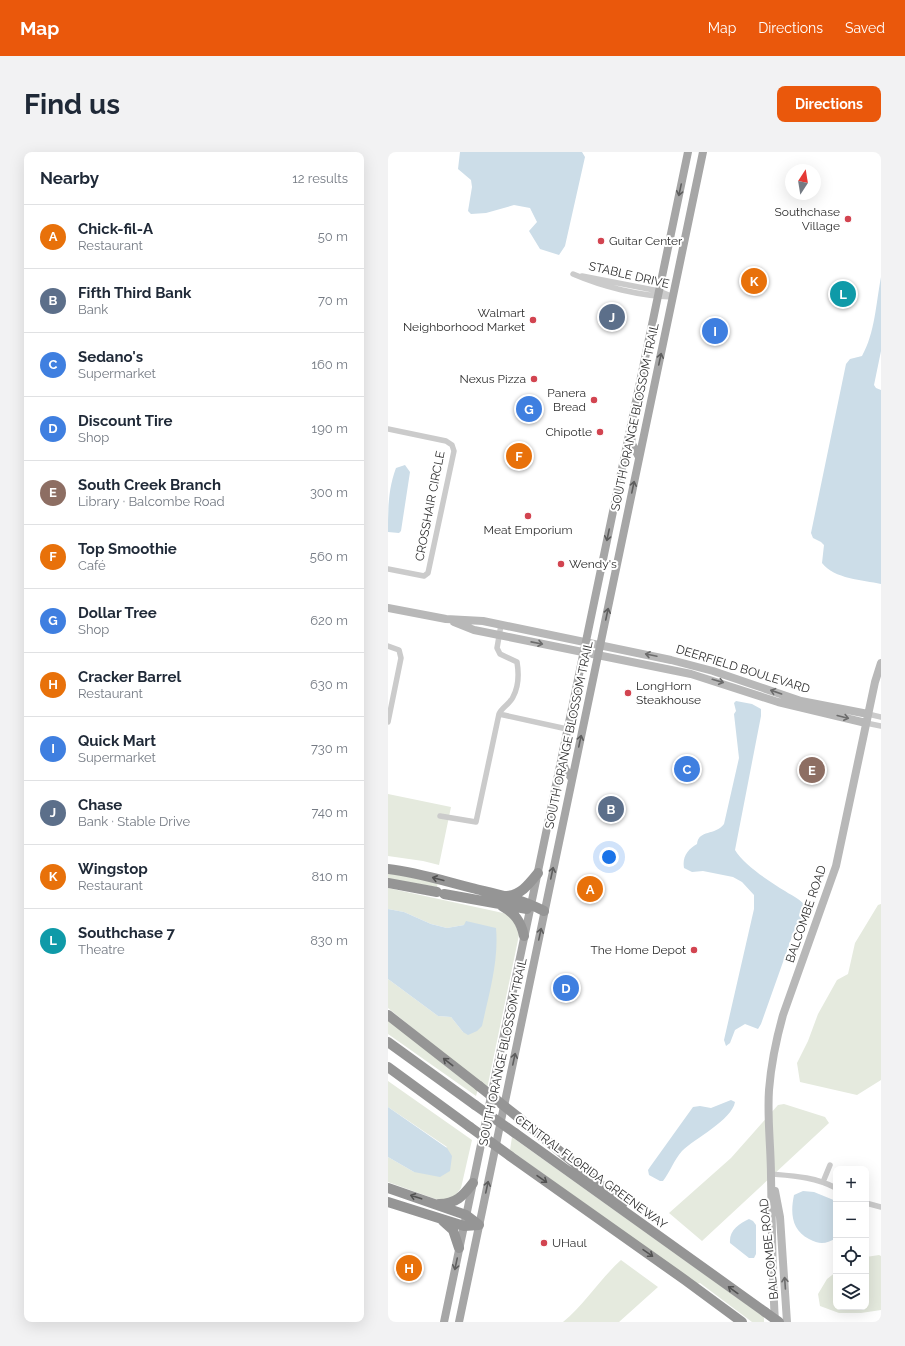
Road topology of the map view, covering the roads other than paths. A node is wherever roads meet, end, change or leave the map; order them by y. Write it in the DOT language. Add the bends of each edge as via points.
graph roads {
  1 [pos="688,152"];
  2 [pos="703,152"];
  3 [pos="658,294"];
  4 [pos="673,297"];
  5 [pos="630,428"];
  6 [pos="388,429"];
  7 [pos="639,457"];
  8 [pos="388,569"];
  9 [pos="388,608"];
  10 [pos="446,619"];
  11 [pos="501,625"];
  12 [pos="499,635"];
  13 [pos="586,642"];
  14 [pos="600,645"];
  15 [pos="388,646"];
  16 [pos="584,652"];
  17 [pos="598,654"];
  18 [pos="881,663"];
  19 [pos="692,664"];
  20 [pos="691,674"];
  21 [pos="390,705"];
  22 [pos="499,714"];
  23 [pos="881,717"];
  24 [pos="867,719"];
  25 [pos="388,722"];
  26 [pos="881,726"];
  27 [pos="567,729"];
  28 [pos="562,756"];
  29 [pos="572,779"];
  30 [pos="440,816"];
  31 [pos="388,869"];
  32 [pos="538,873"];
  33 [pos="388,883"];
  34 [pos="505,896"];
  35 [pos="496,903"];
  36 [pos="530,907"];
  37 [pos="544,911"];
  38 [pos="524,936"];
  39 [pos="388,1015"];
  40 [pos="388,1042"];
  41 [pos="388,1067"];
  42 [pos="388,1072"];
  43 [pos="470,1128"];
  44 [pos="830,1165"];
  45 [pos="771,1174"];
  46 [pos="823,1182"];
  47 [pos="473,1184"];
  48 [pos="833,1187"];
  49 [pos="388,1188"];
  50 [pos="388,1202"];
  51 [pos="437,1204"];
  52 [pos="869,1204"];
  53 [pos="881,1208"];
  54 [pos="466,1215"];
  55 [pos="440,1219"];
  56 [pos="479,1225"];
  57 [pos="464,1226"];
  58 [pos="459,1248"];
  59 [pos="697,1264"];
  60 [pos="444,1322"];
  61 [pos="459,1322"];
  62 [pos="742,1322"];
  63 [pos="775,1322"];
  64 [pos="778,1322"];
  65 [pos="788,1322"];
  1 -- 3 [label="main road, SOUTH ORANGE BLOSSOM TRAIL, one-way"];
  2 -- 4 [label="main road, SOUTH ORANGE BLOSSOM TRAIL"];
  3 -- 3 [label="street, STABLE DRIVE" via="573,274 593,282"];
  3 -- 4 [label="street, STABLE DRIVE"];
  3 -- 5 [label="main road, SOUTH ORANGE BLOSSOM TRAIL"];
  7 -- 4 [label="main road, SOUTH ORANGE BLOSSOM TRAIL, one-way"];
  5 -- 7 [label="main road" via="632,444"];
  5 -- 13 [label="main road, SOUTH ORANGE BLOSSOM TRAIL, one-way"];
  6 -- 8 [label="street, CROSSHAIR CIRCLE" via="446,441 452,445 454,451 428,573 424,576"];
  14 -- 7 [label="main road, SOUTH ORANGE BLOSSOM TRAIL, one-way"];
  9 -- 10 [label="street, DEERFIELD BOULEVARD"];
  10 -- 11 [label="street, DEERFIELD BOULEVARD" via="483,621"];
  10 -- 12 [label="street, DEERFIELD BOULEVARD" via="474,630"];
  11 -- 12 [label="street"];
  11 -- 13 [label="street, DEERFIELD BOULEVARD"];
  12 -- 16 [label="street, DEERFIELD BOULEVARD, one-way"];
  12 -- 22 [label="street" via="497,648 500,654 517,662 519,674 513,698"];
  13 -- 14 [label="street, DEERFIELD BOULEVARD"];
  13 -- 16 [label="main road, SOUTH ORANGE BLOSSOM TRAIL"];
  14 -- 17 [label="main road, SOUTH ORANGE BLOSSOM TRAIL"];
  19 -- 14 [label="street, DEERFIELD BOULEVARD, one-way"];
  15 -- 21 [label="street" via="399,650 401,658"];
  16 -- 17 [label="street, DEERFIELD BOULEVARD"];
  16 -- 27 [label="main road, SOUTH ORANGE BLOSSOM TRAIL"];
  17 -- 20 [label="street, DEERFIELD BOULEVARD"];
  29 -- 17 [label="main road, SOUTH ORANGE BLOSSOM TRAIL, one-way"];
  18 -- 24 [label="street, BALCOMBE ROAD"];
  19 -- 20 [label="street"];
  24 -- 19 [label="street, DEERFIELD BOULEVARD, one-way" via="801,701"];
  20 -- 24 [label="street, DEERFIELD BOULEVARD, one-way" via="778,702"];
  21 -- 25 [label="street"];
  22 -- 27 [label="street"];
  22 -- 30 [label="street" via="476,822"];
  23 -- 24 [label="street"];
  24 -- 26 [label="street"];
  24 -- 45 [label="street, BALCOMBE ROAD" via="836,866 776,1040 769,1091"];
  27 -- 28 [label="main road, SOUTH ORANGE BLOSSOM TRAIL"];
  28 -- 29 [label="main road" via="565,769"];
  28 -- 32 [label="main road, SOUTH ORANGE BLOSSOM TRAIL"];
  37 -- 29 [label="main road, SOUTH ORANGE BLOSSOM TRAIL, one-way"];
  34 -- 31 [label="highway, one-way" via="428,876"];
  32 -- 34 [label="highway" via="518,894"];
  32 -- 36 [label="main road, SOUTH ORANGE BLOSSOM TRAIL"];
  33 -- 35 [label="highway"];
  34 -- 36 [label="highway"];
  35 -- 36 [label="highway"];
  35 -- 38 [label="highway" via="515,915"];
  36 -- 37 [label="highway"];
  36 -- 38 [label="main road, SOUTH ORANGE BLOSSOM TRAIL"];
  56 -- 37 [label="main road, SOUTH ORANGE BLOSSOM TRAIL, one-way"];
  38 -- 47 [label="main road, SOUTH ORANGE BLOSSOM TRAIL"];
  59 -- 39 [label="highway, one-way, bridge" via="518,1117"];
  40 -- 59 [label="highway, CENTRAL FLORIDA GREENEWAY, bridge"];
  41 -- 43 [label="highway"];
  42 -- 43 [label="highway"];
  43 -- 62 [label="highway, one-way, bridge"];
  44 -- 46 [label="street"];
  45 -- 46 [label="street"];
  45 -- 63 [label="street, BALCOMBE ROAD"];
  65 -- 45 [label="street, BALCOMBE ROAD, one-way" via="780,1217"];
  46 -- 48 [label="street"];
  47 -- 51 [label="highway" via="452,1203"];
  47 -- 54 [label="main road, SOUTH ORANGE BLOSSOM TRAIL"];
  51 -- 49 [label="highway, one-way"];
  50 -- 55 [label="highway"];
  51 -- 54 [label="highway"];
  52 -- 53 [label="street"];
  54 -- 56 [label="highway"];
  54 -- 57 [label="main road, SOUTH ORANGE BLOSSOM TRAIL"];
  55 -- 57 [label="highway"];
  55 -- 58 [label="highway" via="453,1230"];
  56 -- 57 [label="highway"];
  56 -- 61 [label="main road, SOUTH ORANGE BLOSSOM TRAIL"];
  57 -- 58 [label="main road, SOUTH ORANGE BLOSSOM TRAIL"];
  58 -- 60 [label="main road, SOUTH ORANGE BLOSSOM TRAIL, one-way"];
  64 -- 59 [label="highway, CENTRAL FLORIDA GREENEWAY, one-way, bridge"];
}
